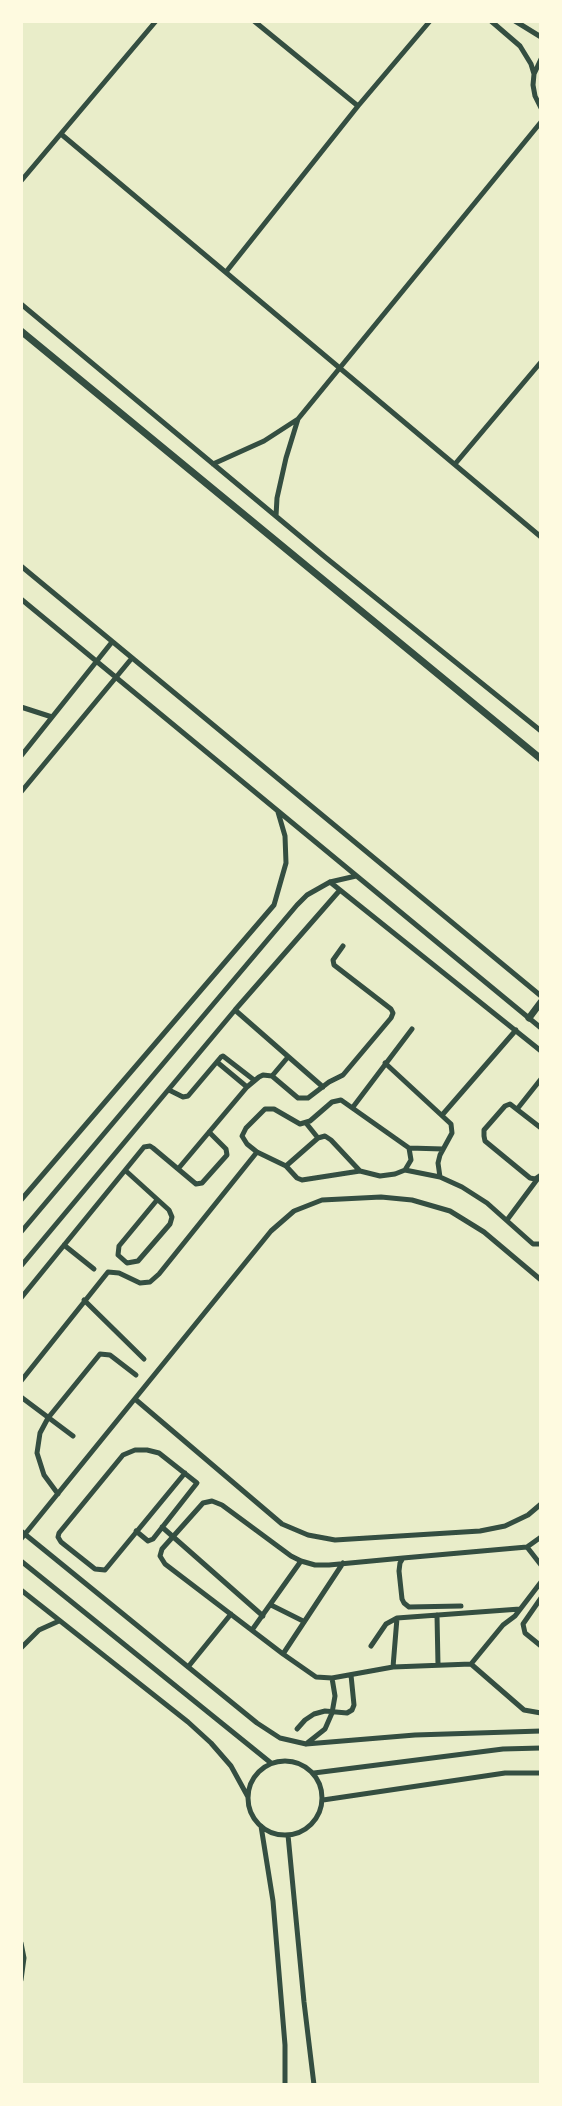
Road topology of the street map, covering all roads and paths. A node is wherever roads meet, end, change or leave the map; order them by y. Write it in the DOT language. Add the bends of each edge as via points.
graph roads {
  1 [pos="156,21"];
  2 [pos="254,21"];
  3 [pos="430,21"];
  4 [pos="491,21"];
  5 [pos="515,21"];
  6 [pos="541,37"];
  7 [pos="541,59"];
  8 [pos="534,74"];
  9 [pos="358,106"];
  10 [pos="541,108"];
  11 [pos="541,122"];
  12 [pos="61,134"];
  13 [pos="21,181"];
  14 [pos="226,272"];
  15 [pos="21,304"];
  16 [pos="21,331"];
  17 [pos="541,362"];
  18 [pos="340,368"];
  19 [pos="298,419"];
  20 [pos="213,464"];
  21 [pos="455,464"];
  22 [pos="276,516"];
  23 [pos="541,537"];
  24 [pos="21,566"];
  25 [pos="21,599"];
  26 [pos="112,642"];
  27 [pos="132,658"];
  28 [pos="96,661"];
  29 [pos="116,677"];
  30 [pos="21,707"];
  31 [pos="52,717"];
  32 [pos="541,731"];
  33 [pos="21,756"];
  34 [pos="541,759"];
  35 [pos="21,792"];
  36 [pos="277,809"];
  37 [pos="356,876"];
  38 [pos="330,882"];
  39 [pos="340,890"];
  40 [pos="274,905"];
  41 [pos="288,916"];
  42 [pos="343,946"];
  43 [pos="541,996"];
  44 [pos="541,1002"];
  45 [pos="235,1010"];
  46 [pos="529,1018"];
  47 [pos="541,1028"];
  48 [pos="412,1029"];
  49 [pos="516,1030"];
  50 [pos="541,1051"];
  51 [pos="288,1057"];
  52 [pos="217,1062"];
  53 [pos="385,1063"];
  54 [pos="272,1076"];
  55 [pos="541,1079"];
  56 [pos="254,1080"];
  57 [pos="247,1087"];
  58 [pos="323,1087"];
  59 [pos="169,1090"];
  60 [pos="353,1107"];
  61 [pos="517,1108"];
  62 [pos="443,1114"];
  63 [pos="306,1123"];
  64 [pos="541,1128"];
  65 [pos="209,1132"];
  66 [pos="318,1138"];
  67 [pos="409,1148"];
  68 [pos="443,1149"];
  69 [pos="257,1152"];
  70 [pos="286,1166"];
  71 [pos="178,1169"];
  72 [pos="405,1170"];
  73 [pos="126,1171"];
  74 [pos="360,1171"];
  75 [pos="540,1176"];
  76 [pos="440,1177"];
  77 [pos="21,1200"];
  78 [pos="157,1200"];
  79 [pos="507,1220"];
  80 [pos="21,1232"];
  81 [pos="64,1245"];
  82 [pos="540,1245"];
  83 [pos="21,1266"];
  84 [pos="94,1269"];
  85 [pos="541,1280"];
  86 [pos="21,1298"];
  87 [pos="84,1300"];
  88 [pos="144,1359"];
  89 [pos="136,1375"];
  90 [pos="21,1381"];
  91 [pos="21,1397"];
  92 [pos="135,1399"];
  93 [pos="48,1418"];
  94 [pos="73,1436"];
  95 [pos="185,1473"];
  96 [pos="58,1494"];
  97 [pos="541,1504"];
  98 [pos="162,1527"];
  99 [pos="136,1531"];
  100 [pos="22,1535"];
  101 [pos="173,1536"];
  102 [pos="541,1537"];
  103 [pos="527,1547"];
  104 [pos="403,1558"];
  105 [pos="21,1561"];
  106 [pos="301,1561"];
  107 [pos="343,1563"];
  108 [pos="541,1565"];
  109 [pos="541,1582"];
  110 [pos="22,1593"];
  111 [pos="541,1598"];
  112 [pos="271,1605"];
  113 [pos="460,1606"];
  114 [pos="520,1609"];
  115 [pos="231,1614"];
  116 [pos="437,1615"];
  117 [pos="263,1616"];
  118 [pos="397,1618"];
  119 [pos="59,1621"];
  120 [pos="303,1622"];
  121 [pos="252,1630"];
  122 [pos="371,1646"];
  123 [pos="541,1646"];
  124 [pos="21,1648"];
  125 [pos="283,1654"];
  126 [pos="471,1664"];
  127 [pos="438,1665"];
  128 [pos="188,1667"];
  129 [pos="393,1667"];
  130 [pos="351,1675"];
  131 [pos="332,1678"];
  132 [pos="332,1713"];
  133 [pos="541,1713"];
  134 [pos="298,1729"];
  135 [pos="541,1731"];
  136 [pos="306,1744"];
  137 [pos="541,1748"];
  138 [pos="271,1763"];
  139 [pos="314,1773"];
  140 [pos="541,1773"];
  141 [pos="248,1797"];
  142 [pos="323,1800"];
  143 [pos="261,1826"];
  144 [pos="288,1835"];
  145 [pos="21,1943"];
  146 [pos="21,1980"];
  147 [pos="285,2085"];
  148 [pos="314,2085"];
  1 -- 12 [label="street"];
  2 -- 9 [label="street"];
  3 -- 9 [label="street"];
  4 -- 8 [label="street" via="520,46"];
  5 -- 6 [label="street"];
  7 -- 8 [label="street"];
  8 -- 10 [label="street"];
  9 -- 14 [label="street"];
  11 -- 18 [label="street"];
  12 -- 13 [label="street"];
  12 -- 14 [label="street"];
  14 -- 18 [label="street"];
  15 -- 20 [label="street"];
  16 -- 34 [label="street"];
  17 -- 21 [label="street"];
  18 -- 19 [label="street"];
  18 -- 21 [label="street"];
  19 -- 20 [label="street" via="264,441"];
  19 -- 22 [label="street"];
  20 -- 22 [label="street"];
  21 -- 23 [label="street"];
  22 -- 32 [label="street"];
  24 -- 26 [label="street"];
  25 -- 28 [label="street"];
  26 -- 27 [label="street"];
  26 -- 28 [label="street"];
  27 -- 29 [label="street"];
  27 -- 43 [label="street"];
  28 -- 29 [label="street"];
  28 -- 31 [label="street"];
  29 -- 35 [label="street"];
  29 -- 36 [label="street"];
  30 -- 31 [label="street"];
  31 -- 33 [label="street"];
  36 -- 37 [label="street"];
  36 -- 40 [label="street" via="287,849"];
  37 -- 38 [label="street"];
  37 -- 46 [label="street"];
  38 -- 39 [label="street"];
  38 -- 41 [label="street" via="307,895"];
  39 -- 45 [label="street"];
  39 -- 49 [label="street"];
  40 -- 41 [label="street"];
  40 -- 77 [label="street"];
  41 -- 80 [label="street"];
  42 -- 58 [label="street" via="334,965 391,1009 393,1016 345,1073"];
  44 -- 46 [label="street"];
  45 -- 51 [label="street"];
  45 -- 59 [label="street"];
  46 -- 47 [label="street"];
  48 -- 53 [label="street"];
  49 -- 50 [label="street"];
  49 -- 62 [label="street"];
  51 -- 54 [label="street"];
  51 -- 58 [label="street"];
  52 -- 56 [label="street" via="223,1056"];
  52 -- 57 [label="street"];
  52 -- 59 [label="street" via="186,1097"];
  53 -- 60 [label="street"];
  53 -- 62 [label="street"];
  54 -- 56 [label="street" via="263,1074"];
  54 -- 58 [label="street" via="298,1098 312,1096"];
  55 -- 61 [label="street"];
  56 -- 57 [label="street"];
  57 -- 65 [label="street"];
  59 -- 83 [label="street"];
  60 -- 63 [label="street" via="337,1100"];
  60 -- 67 [label="street"];
  61 -- 64 [label="street"];
  61 -- 75 [label="street" via="505,1105 484,1130 485,1141 530,1178"];
  62 -- 68 [label="street" via="452,1128"];
  63 -- 66 [label="street"];
  63 -- 69 [label="street" via="265,1109 242,1136"];
  65 -- 71 [label="street"];
  65 -- 71 [label="street" via="226,1149 226,1157 199,1184"];
  66 -- 70 [label="street"];
  66 -- 74 [label="street" via="331,1140"];
  67 -- 68 [label="street"];
  67 -- 72 [label="street" via="411,1160"];
  68 -- 76 [label="street"];
  69 -- 70 [label="street"];
  69 -- 87 [label="street" via="150,1282 108,1272"];
  70 -- 74 [label="street" via="302,1180"];
  71 -- 73 [label="street" via="147,1146"];
  72 -- 74 [label="street" via="380,1176"];
  72 -- 76 [label="street"];
  73 -- 78 [label="street"];
  73 -- 81 [label="street"];
  75 -- 79 [label="street"];
  76 -- 79 [label="street" via="487,1203"];
  78 -- 78 [label="street" via="169,1210 170,1224 138,1261 127,1263 118,1255 119,1246"];
  79 -- 82 [label="street"];
  81 -- 84 [label="street"];
  81 -- 86 [label="street"];
  85 -- 92 [label="street" via="450,1211 381,1197 322,1200 294,1212 271,1231"];
  87 -- 88 [label="street"];
  87 -- 90 [label="street"];
  89 -- 93 [label="street" via="110,1355 100,1353"];
  91 -- 93 [label="street"];
  92 -- 96 [label="street"];
  92 -- 97 [label="street" via="282,1524 308,1535 335,1540 480,1531 505,1526"];
  93 -- 94 [label="street"];
  93 -- 96 [label="street" via="37,1453 44,1475"];
  95 -- 98 [label="street" via="197,1483"];
  95 -- 99 [label="street"];
  95 -- 99 [label="street" via="159,1453 135,1450 123,1455 58,1537 95,1569 104,1570"];
  96 -- 100 [label="street"];
  98 -- 99 [label="street" via="148,1541"];
  98 -- 101 [label="street"];
  100 -- 128 [label="street"];
  101 -- 106 [label="street" via="203,1503 212,1501"];
  101 -- 115 [label="street" via="160,1556 165,1564"];
  101 -- 117 [label="street"];
  102 -- 103 [label="street"];
  103 -- 104 [label="street"];
  103 -- 108 [label="street"];
  104 -- 107 [label="street"];
  104 -- 113 [label="street" via="399,1571 404,1603 410,1607"];
  105 -- 138 [label="street"];
  106 -- 107 [label="street"];
  106 -- 112 [label="street"];
  107 -- 120 [label="street"];
  109 -- 114 [label="street"];
  110 -- 119 [label="street"];
  111 -- 123 [label="street" via="523,1624 525,1633"];
  112 -- 117 [label="street"];
  112 -- 120 [label="street"];
  114 -- 116 [label="street"];
  114 -- 126 [label="street"];
  115 -- 121 [label="street"];
  115 -- 128 [label="street"];
  116 -- 118 [label="street"];
  116 -- 127 [label="street"];
  117 -- 121 [label="street"];
  118 -- 122 [label="street" via="386,1624"];
  118 -- 129 [label="street"];
  119 -- 124 [label="street" via="39,1630"];
  119 -- 141 [label="street" via="211,1743"];
  120 -- 125 [label="street"];
  121 -- 125 [label="street"];
  125 -- 131 [label="street" via="316,1677"];
  126 -- 127 [label="street"];
  126 -- 133 [label="street" via="524,1710"];
  127 -- 129 [label="street"];
  128 -- 136 [label="street" via="257,1723 280,1738"];
  129 -- 130 [label="street"];
  130 -- 131 [label="street"];
  130 -- 132 [label="street" via="352,1710"];
  131 -- 132 [label="street"];
  132 -- 134 [label="street" via="314,1714"];
  132 -- 136 [label="street" via="325,1729"];
  135 -- 136 [label="street"];
  137 -- 139 [label="street"];
  138 -- 139 [label="street" via="294,1761"];
  138 -- 141 [label="street" via="254,1777"];
  139 -- 142 [label="street"];
  140 -- 142 [label="street" via="505,1773"];
  141 -- 143 [label="street"];
  142 -- 144 [label="street" via="316,1820"];
  143 -- 144 [label="street"];
  143 -- 147 [label="street" via="273,1901"];
  144 -- 148 [label="street"];
  145 -- 146 [label="street"];
}
